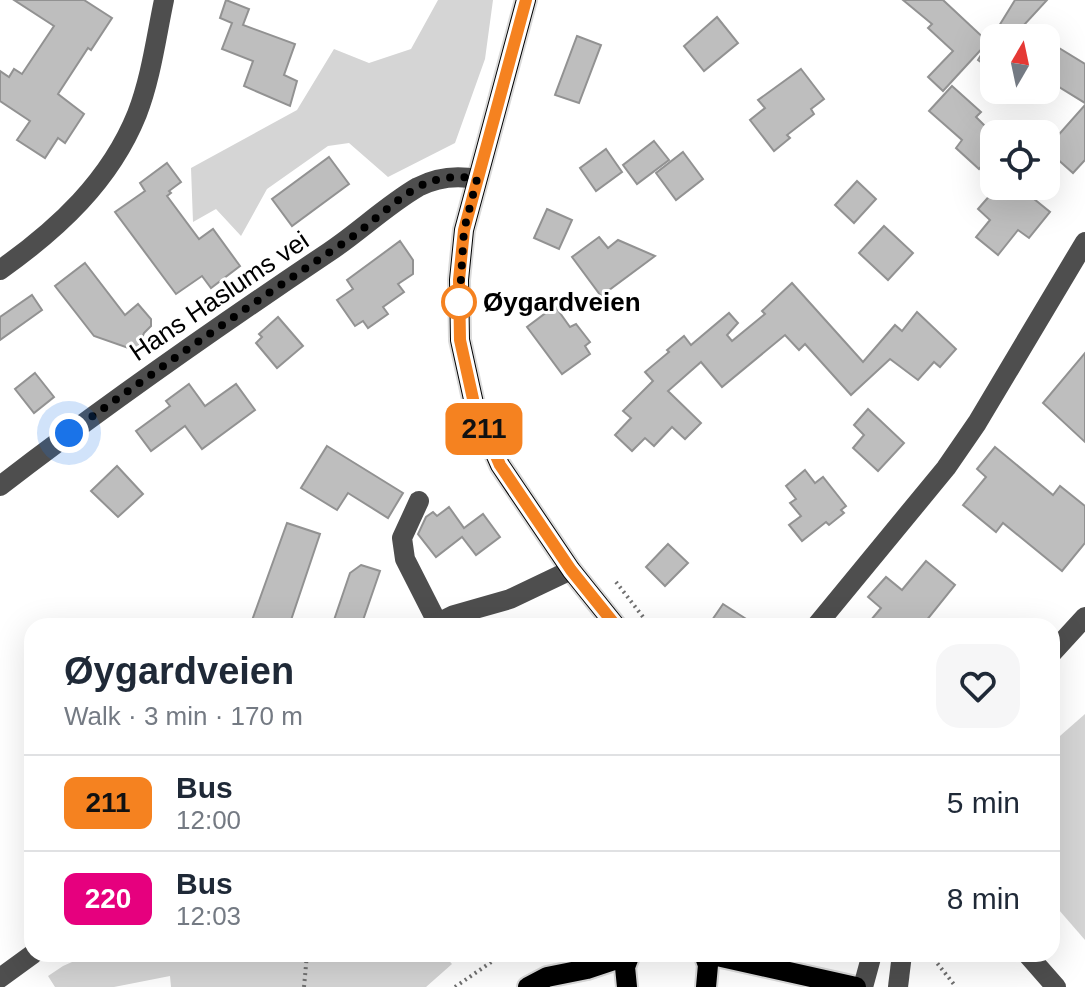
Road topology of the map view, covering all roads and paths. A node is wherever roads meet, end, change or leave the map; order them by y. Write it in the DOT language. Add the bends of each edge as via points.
graph roads {
  1 [pos="164,0"];
  2 [pos="526,0"];
  3 [pos="477,179"];
  4 [pos="1085,242"];
  5 [pos="0,270"];
  6 [pos="0,486"];
  7 [pos="419,501"];
  8 [pos="571,570"];
  9 [pos="616,582"];
  10 [pos="1085,617"];
  11 [pos="431,618"];
  12 [pos="452,618"];
  13 [pos="610,618"];
  14 [pos="644,618"];
  15 [pos="823,618"];
  16 [pos="1060,644"];
  17 [pos="24,961"];
  18 [pos="306,962"];
  19 [pos="491,962"];
  20 [pos="608,962"];
  21 [pos="627,962"];
  22 [pos="707,962"];
  23 [pos="742,962"];
  24 [pos="870,962"];
  25 [pos="901,962"];
  26 [pos="936,962"];
  27 [pos="1034,962"];
  28 [pos="0,978"];
  29 [pos="304,987"];
  30 [pos="455,987"];
  31 [pos="528,987"];
  32 [pos="627,987"];
  33 [pos="706,987"];
  34 [pos="856,987"];
  35 [pos="863,987"];
  36 [pos="898,987"];
  37 [pos="956,987"];
  38 [pos="1056,987"];
  1 -- 5 [label="street" via="138,113 118,155 88,195"];
  2 -- 3 [label="main road"];
  3 -- 6 [label="street, Hans Haslums vei" via="457,175 417,188"];
  3 -- 8 [label="main road" via="459,280 465,372 500,465"];
  4 -- 15 [label="street" via="946,468"];
  7 -- 11 [label="street" via="402,538 405,559"];
  8 -- 12 [label="street" via="510,599"];
  8 -- 13 [label="main road"];
  9 -- 14 [label="path"];
  10 -- 16 [label="street"];
  17 -- 28 [label="street"];
  18 -- 29 [label="path"];
  19 -- 30 [label="path"];
  20 -- 31 [label="main road"];
  21 -- 32 [label="main road"];
  22 -- 33 [label="main road"];
  23 -- 34 [label="main road"];
  24 -- 35 [label="street"];
  25 -- 36 [label="street"];
  26 -- 37 [label="path"];
  27 -- 38 [label="street"];
}
